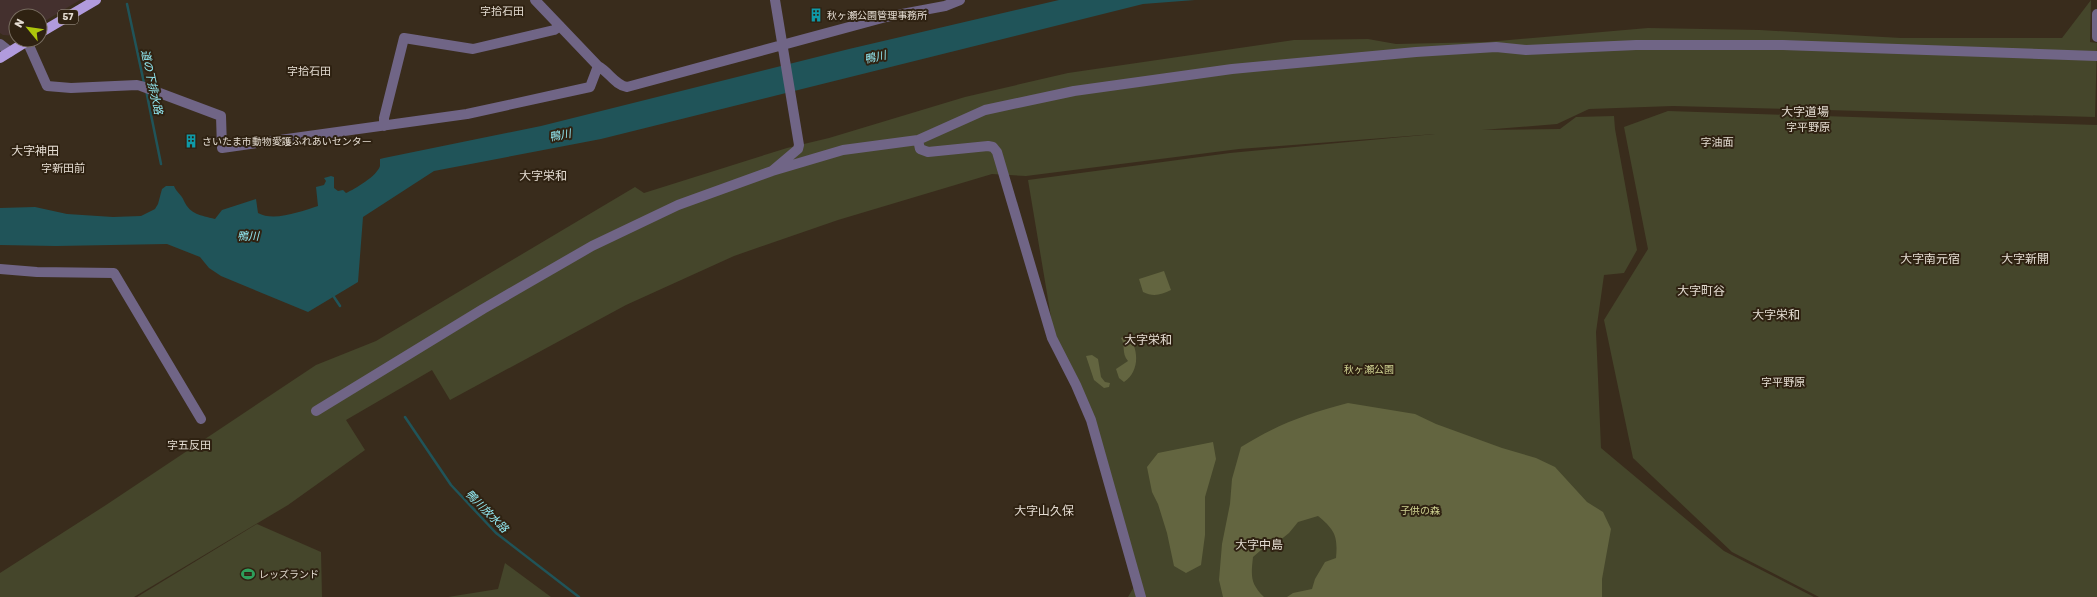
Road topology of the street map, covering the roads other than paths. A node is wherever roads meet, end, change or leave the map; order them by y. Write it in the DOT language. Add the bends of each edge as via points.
graph roads {
  1 [pos="96,0"];
  2 [pos="535,0"];
  3 [pos="775,0"];
  4 [pos="960,0"];
  5 [pos="2097,14"];
  6 [pos="2097,21"];
  7 [pos="560,26"];
  8 [pos="48,28"];
  9 [pos="2097,37"];
  10 [pos="0,44"];
  11 [pos="782,47"];
  12 [pos="16,48"];
  13 [pos="31,48"];
  14 [pos="10,52"];
  15 [pos="2097,56"];
  16 [pos="0,58"];
  17 [pos="598,66"];
  18 [pos="384,126"];
  19 [pos="918,140"];
  20 [pos="772,171"];
  21 [pos="0,269"];
  22 [pos="316,411"];
  23 [pos="201,419"];
  24 [pos="1142,597"];
  1 -- 8 [label="main road, 57"];
  2 -- 7 [label="street"];
  3 -- 11 [label="street"];
  4 -- 11 [label="street" via="946,6 886,17"];
  5 -- 6 [label="street"];
  6 -- 9 [label="street"];
  7 -- 17 [label="street"];
  7 -- 18 [label="street" via="554,30 473,49 404,38"];
  10 -- 14 [label="street"];
  11 -- 17 [label="street" via="627,87 622,86"];
  11 -- 20 [label="street" via="799,138 798,149"];
  12 -- 14 [label="main road"];
  13 -- 18 [label="street" via="47,86 71,88 137,85 221,116 222,148"];
  14 -- 16 [label="main road"];
  15 -- 19 [label="street" via="1783,45 1636,45 1526,50 1496,47 1416,52 1232,69 1067,92 985,110"];
  17 -- 18 [label="street" via="590,87 488,110"];
  19 -- 20 [label="street" via="843,150"];
  19 -- 24 [label="street" via="920,149 928,152 988,146 997,152 1052,338 1076,385 1095,434"];
  20 -- 22 [label="street" via="678,205 598,242"];
  21 -- 23 [label="street" via="114,273"];
}
